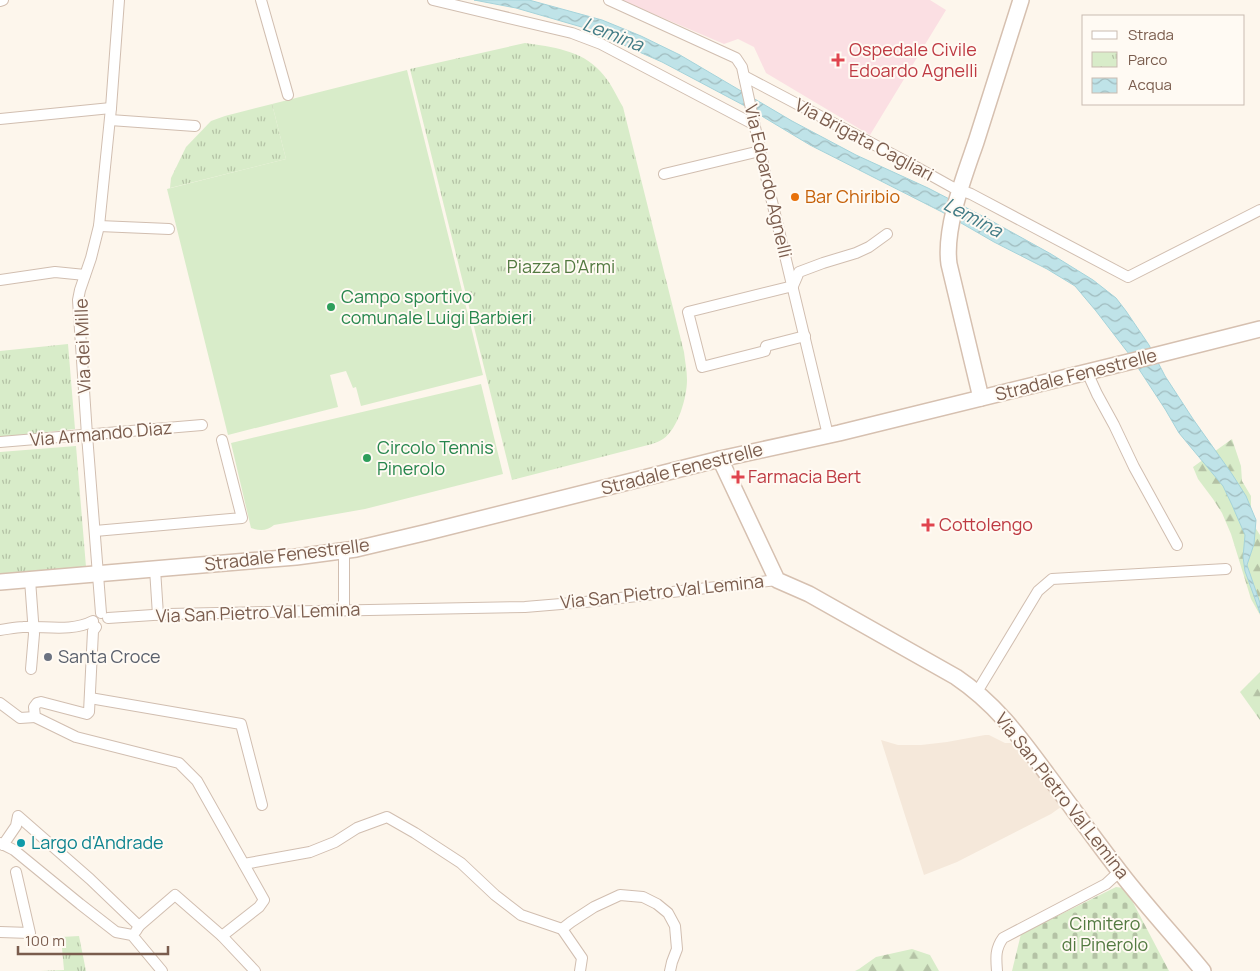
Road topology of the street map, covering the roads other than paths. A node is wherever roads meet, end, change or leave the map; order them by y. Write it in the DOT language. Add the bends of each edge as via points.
graph roads {
  1 [pos="119,0"];
  2 [pos="261,0"];
  3 [pos="434,0"];
  4 [pos="608,0"];
  5 [pos="1021,0"];
  6 [pos="744,76"];
  7 [pos="288,95"];
  8 [pos="111,108"];
  9 [pos="0,119"];
  10 [pos="110,120"];
  11 [pos="755,125"];
  12 [pos="195,126"];
  13 [pos="760,151"];
  14 [pos="664,174"];
  15 [pos="959,194"];
  16 [pos="1260,210"];
  17 [pos="99,226"];
  18 [pos="169,229"];
  19 [pos="887,234"];
  20 [pos="85,275"];
  21 [pos="0,280"];
  22 [pos="793,286"];
  23 [pos="1259,331"];
  24 [pos="804,336"];
  25 [pos="1087,372"];
  26 [pos="981,398"];
  27 [pos="202,425"];
  28 [pos="87,435"];
  29 [pos="828,435"];
  30 [pos="222,440"];
  31 [pos="0,442"];
  32 [pos="720,459"];
  33 [pos="94,531"];
  34 [pos="1177,545"];
  35 [pos="344,551"];
  36 [pos="1226,568"];
  37 [pos="155,569"];
  38 [pos="98,574"];
  39 [pos="30,580"];
  40 [pos="777,580"];
  41 [pos="0,582"];
  42 [pos="344,610"];
  43 [pos="158,615"];
  44 [pos="105,616"];
  45 [pos="95,624"];
  46 [pos="34,628"];
  47 [pos="0,630"];
  48 [pos="31,669"];
  49 [pos="977,692"];
  50 [pos="90,698"];
  51 [pos="0,703"];
  52 [pos="35,717"];
  53 [pos="262,805"];
  54 [pos="2,844"];
  55 [pos="244,864"];
  56 [pos="16,872"];
  57 [pos="1120,872"];
  58 [pos="138,926"];
  59 [pos="562,929"];
  60 [pos="0,932"];
  61 [pos="132,936"];
  62 [pos="222,936"];
  63 [pos="162,971"];
  64 [pos="255,971"];
  65 [pos="580,971"];
  66 [pos="670,971"];
  67 [pos="997,971"];
  68 [pos="1204,971"];
  1 -- 8 [label="street, Via dei Mille"];
  2 -- 7 [label="street"];
  3 -- 11 [label="street" via="572,33 602,44"];
  4 -- 6 [label="street" via="736,58"];
  5 -- 15 [label="main road"];
  6 -- 11 [label="street, Via Edoardo Agnelli"];
  6 -- 15 [label="street, Via Brigata Cagliari" via="909,163"];
  8 -- 9 [label="street"];
  8 -- 10 [label="street, Via dei Mille"];
  10 -- 12 [label="street"];
  10 -- 17 [label="street, Via dei Mille"];
  11 -- 13 [label="street, Via Edoardo Agnelli"];
  13 -- 14 [label="street"];
  13 -- 22 [label="street, Via Edoardo Agnelli"];
  15 -- 16 [label="street, Via Brigata Cagliari" via="1128,277"];
  15 -- 26 [label="main road" via="947,254"];
  17 -- 18 [label="street"];
  17 -- 20 [label="street, Via dei Mille"];
  19 -- 22 [label="street, Via Edoardo Agnelli" via="856,253 799,272"];
  20 -- 21 [label="street" via="55,272"];
  20 -- 28 [label="street, Via dei Mille" via="78,306"];
  22 -- 24 [label="street, Via Edoardo Agnelli"];
  22 -- 24 [label="street" via="688,312 702,367 765,351 766,346"];
  23 -- 25 [label="main road, Stradale Fenestrelle"];
  24 -- 29 [label="street, Via Edoardo Agnelli"];
  25 -- 26 [label="main road, Stradale Fenestrelle"];
  25 -- 34 [label="street"];
  26 -- 29 [label="main road, Stradale Fenestrelle"];
  27 -- 28 [label="street, Via Armando Diaz"];
  28 -- 31 [label="street, Via Armando Diaz"];
  28 -- 33 [label="street, Via dei Mille"];
  29 -- 32 [label="main road, Stradale Fenestrelle"];
  30 -- 33 [label="street" via="242,518"];
  32 -- 35 [label="main road, Stradale Fenestrelle"];
  32 -- 40 [label="main road"];
  33 -- 38 [label="street, Via dei Mille"];
  35 -- 37 [label="main road, Stradale Fenestrelle"];
  35 -- 42 [label="street"];
  36 -- 49 [label="street" via="1052,578 1038,591"];
  37 -- 38 [label="main road, Stradale Fenestrelle"];
  37 -- 43 [label="street"];
  38 -- 39 [label="main road, Stradale Fenestrelle"];
  38 -- 44 [label="street, Via dei Mille"];
  39 -- 41 [label="main road, Stradale Fenestrelle"];
  39 -- 46 [label="street"];
  40 -- 42 [label="street, Via San Pietro Val Lemina" via="525,607"];
  40 -- 49 [label="main road, Via San Pietro Val Lemina" via="899,644"];
  42 -- 43 [label="street, Via San Pietro Val Lemina"];
  43 -- 44 [label="street, Via San Pietro Val Lemina"];
  44 -- 45 [label="street" via="108,623 105,626 101,628"];
  45 -- 46 [label="street"];
  45 -- 50 [label="street"];
  46 -- 47 [label="street"];
  46 -- 48 [label="street"];
  49 -- 57 [label="main road, Via San Pietro Val Lemina" via="1014,730"];
  50 -- 52 [label="street" via="90,712 87,714 41,702 34,707"];
  50 -- 53 [label="street" via="241,724"];
  51 -- 52 [label="street" via="20,718"];
  52 -- 55 [label="street" via="76,737 179,763 197,781"];
  54 -- 58 [label="street" via="16,826 18,816"];
  54 -- 61 [label="street" via="116,932"];
  55 -- 59 [label="street" via="310,852 387,817 461,863 521,915"];
  55 -- 62 [label="street" via="264,900"];
  56 -- 60 [label="street" via="30,932"];
  57 -- 67 [label="street" via="1106,884 1003,938 998,946"];
  57 -- 68 [label="main road, Via San Pietro Val Lemina"];
  58 -- 61 [label="street"];
  58 -- 62 [label="street" via="175,895"];
  59 -- 65 [label="street" via="582,958"];
  59 -- 66 [label="street" via="594,907 620,895 642,897 668,913 675,926 677,949"];
  61 -- 63 [label="street"];
  62 -- 64 [label="street"];
}
